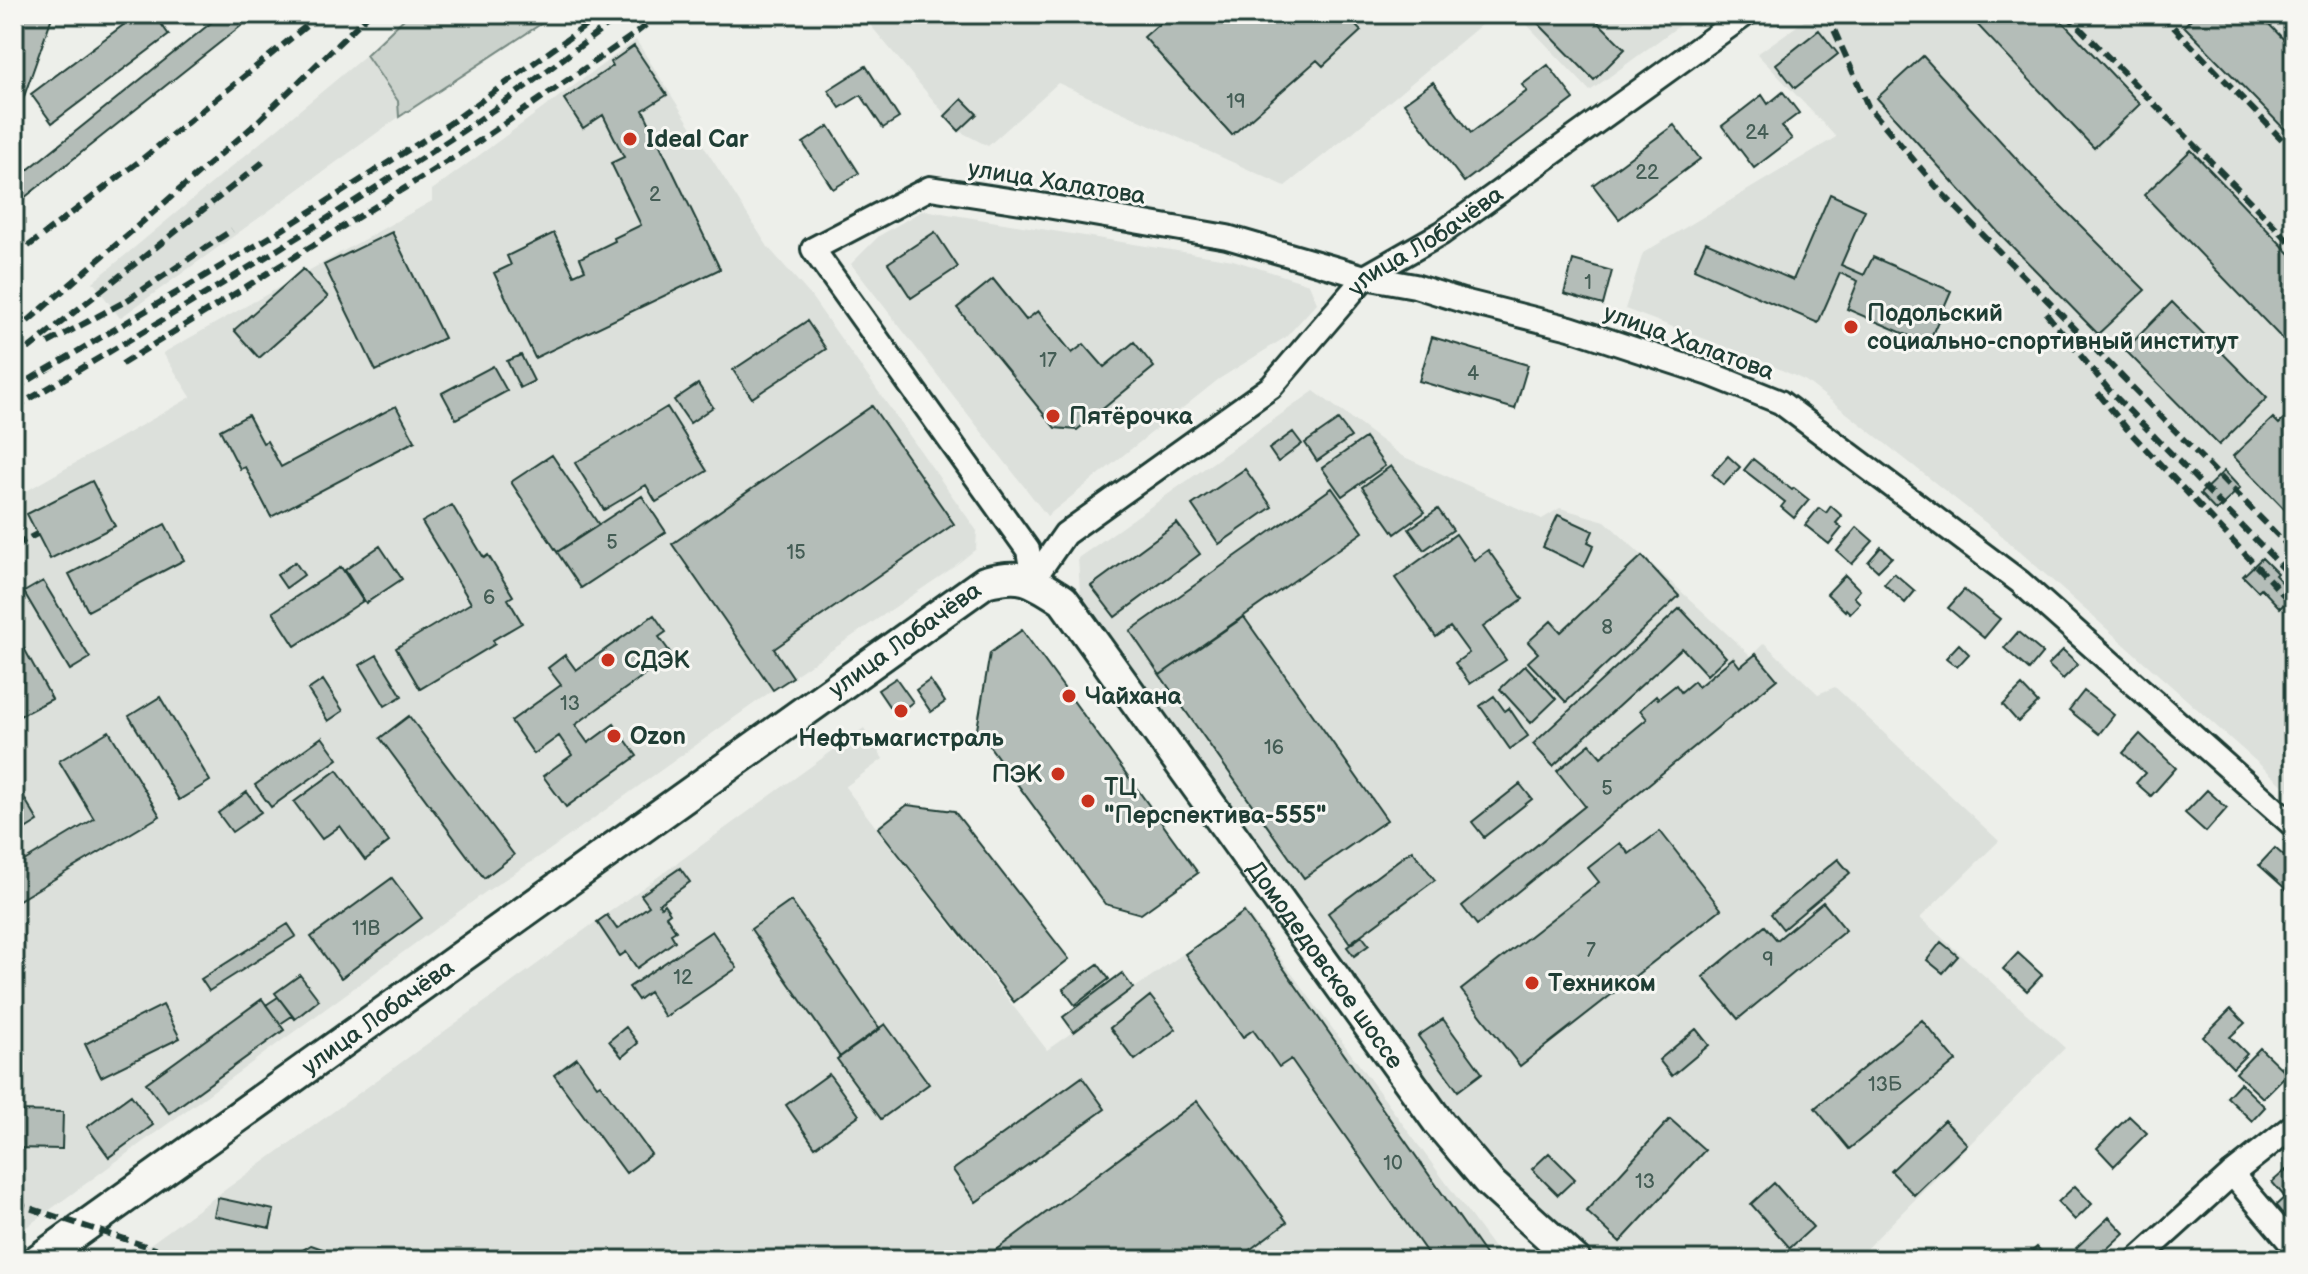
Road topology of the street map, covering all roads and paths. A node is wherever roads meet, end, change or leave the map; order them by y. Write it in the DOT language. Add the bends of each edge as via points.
graph roads {
  1 [pos="1746,14"];
  2 [pos="1365,277"];
  3 [pos="1033,580"];
  4 [pos="2294,826"];
  5 [pos="2294,1125"];
  6 [pos="2232,1174"];
  7 [pos="2294,1247"];
  8 [pos="38,1260"];
  9 [pos="1575,1260"];
  10 [pos="2137,1260"];
  1 -- 2 [label="street, улица Лобачёва" via="1442,233"];
  2 -- 3 [label="street, улица Лобачёва" via="1271,387 1065,534"];
  2 -- 3 [label="street, улица Халатова" via="1227,237 930,188 813,249 1028,550"];
  2 -- 4 [label="street, улица Халатова" via="1607,339 1780,402 2020,582"];
  3 -- 8 [label="main road, улица Лобачёва" via="1008,576 985,582"];
  3 -- 9 [label="main road, Домодедовское шоссе" via="1063,600 1439,1123 1488,1181"];
  5 -- 6 [label="street"];
  6 -- 7 [label="street"];
  6 -- 10 [label="street"];
}
